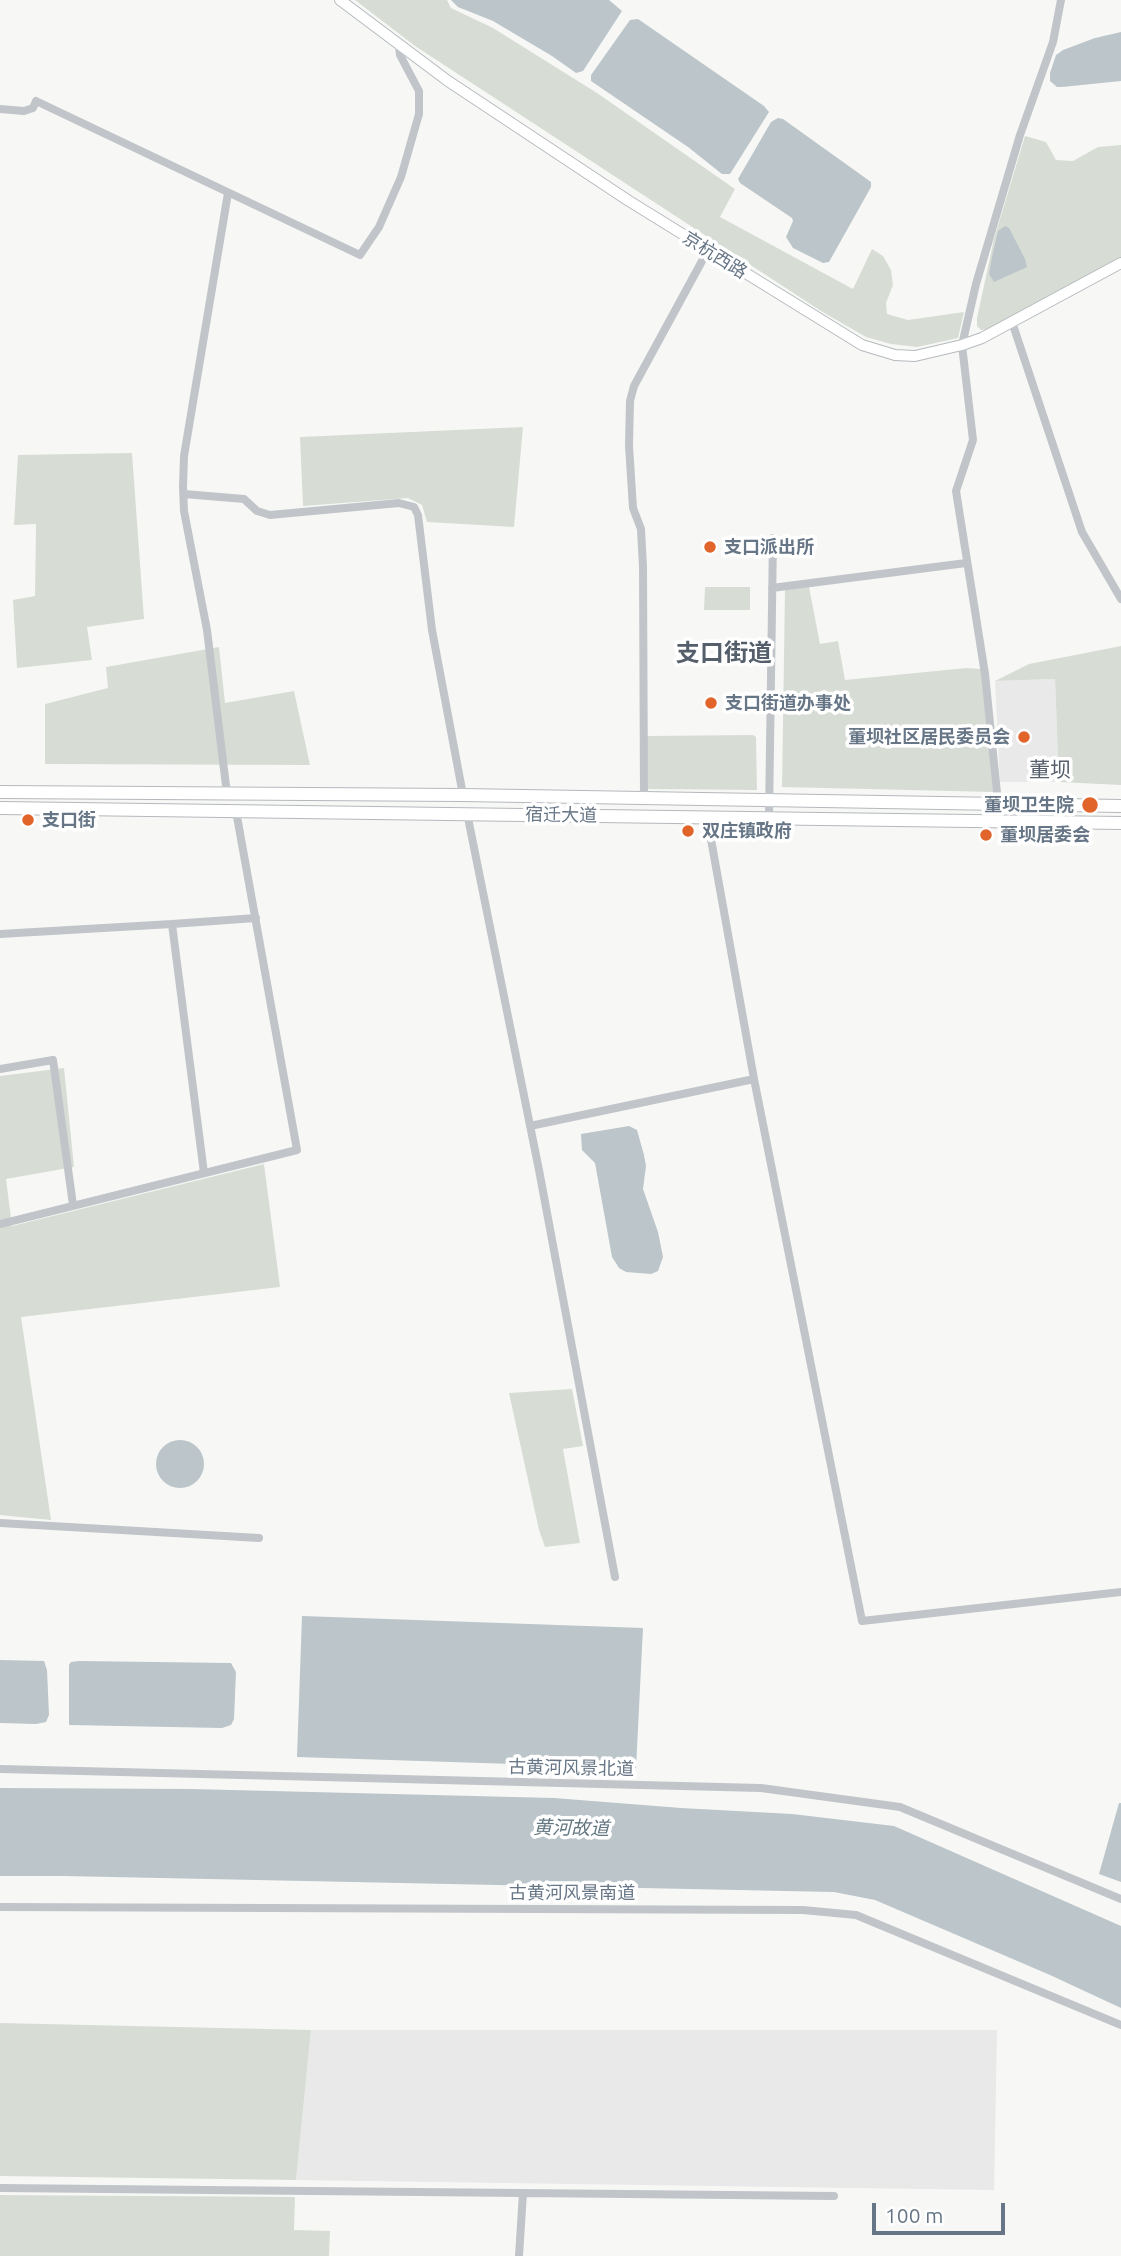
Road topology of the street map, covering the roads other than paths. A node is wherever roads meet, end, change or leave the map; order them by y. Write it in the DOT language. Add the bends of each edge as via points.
graph roads {
  1 [pos="340,0"];
  2 [pos="1060,0"];
  3 [pos="399,46"];
  4 [pos="0,109"];
  5 [pos="228,193"];
  6 [pos="708,250"];
  7 [pos="1121,263"];
  8 [pos="1012,322"];
  9 [pos="962,345"];
  10 [pos="184,494"];
  11 [pos="773,538"];
  12 [pos="966,563"];
  13 [pos="772,588"];
  14 [pos="1121,599"];
  15 [pos="0,792"];
  16 [pos="227,794"];
  17 [pos="463,795"];
  18 [pos="644,798"];
  19 [pos="769,800"];
  20 [pos="998,803"];
  21 [pos="1121,806"];
  22 [pos="0,808"];
  23 [pos="236,811"];
  24 [pos="467,813"];
  25 [pos="707,817"];
  26 [pos="769,817"];
  27 [pos="1121,823"];
  28 [pos="256,918"];
  29 [pos="172,924"];
  30 [pos="0,934"];
  31 [pos="0,1069"];
  32 [pos="754,1079"];
  33 [pos="530,1126"];
  34 [pos="204,1173"];
  35 [pos="73,1205"];
  36 [pos="0,1223"];
  37 [pos="0,1523"];
  38 [pos="259,1538"];
  39 [pos="615,1577"];
  40 [pos="1121,1592"];
  41 [pos="0,1769"];
  42 [pos="1121,1899"];
  43 [pos="0,1907"];
  44 [pos="1121,2025"];
  45 [pos="0,2188"];
  46 [pos="523,2193"];
  47 [pos="834,2196"];
  48 [pos="519,2256"];
  1 -- 3 [label="main road, 京杭西路"];
  2 -- 9 [label="street" via="1053,42 1020,135"];
  3 -- 5 [label="street" via="421,105 401,177 379,227 360,255"];
  3 -- 6 [label="main road, 京杭西路"];
  4 -- 5 [label="street" via="24,111 36,101"];
  5 -- 10 [label="street" via="184,456"];
  6 -- 9 [label="main road, 京杭西路" via="862,345 915,356"];
  6 -- 18 [label="street" via="630,401 633,508 641,529 643,567"];
  7 -- 8 [label="main road, 京杭西路"];
  8 -- 9 [label="main road, 京杭西路"];
  8 -- 14 [label="street" via="1082,533"];
  9 -- 12 [label="street" via="973,440 956,491"];
  10 -- 16 [label="street"];
  10 -- 17 [label="street" via="244,499 270,515 399,503 414,507"];
  11 -- 13 [label="street"];
  12 -- 13 [label="street"];
  12 -- 20 [label="street" via="985,674"];
  13 -- 19 [label="street"];
  15 -- 16 [label="main road, 宿迁大道"];
  16 -- 17 [label="main road, 宿迁大道"];
  17 -- 18 [label="main road, 宿迁大道"];
  18 -- 19 [label="main road, 宿迁大道"];
  19 -- 20 [label="main road, 宿迁大道"];
  19 -- 26 [label="street"];
  20 -- 21 [label="main road, 宿迁大道"];
  22 -- 23 [label="main road, 宿迁大道"];
  23 -- 24 [label="main road, 宿迁大道"];
  23 -- 28 [label="street"];
  24 -- 25 [label="main road, 宿迁大道"];
  24 -- 33 [label="street"];
  25 -- 26 [label="main road, 宿迁大道"];
  25 -- 32 [label="street"];
  26 -- 27 [label="main road, 宿迁大道"];
  28 -- 29 [label="street"];
  28 -- 34 [label="street" via="297,1150"];
  29 -- 30 [label="street"];
  29 -- 34 [label="street"];
  31 -- 35 [label="street" via="53,1060"];
  32 -- 33 [label="street"];
  32 -- 40 [label="street" via="862,1621"];
  33 -- 39 [label="street"];
  34 -- 35 [label="street"];
  35 -- 36 [label="street"];
  37 -- 38 [label="street"];
  41 -- 42 [label="street, 古黄河风景北道" via="761,1788 900,1807"];
  43 -- 44 [label="street, 古黄河风景南道" via="803,1909 856,1915"];
  45 -- 46 [label="street"];
  46 -- 47 [label="street"];
  46 -- 48 [label="street"];
}
